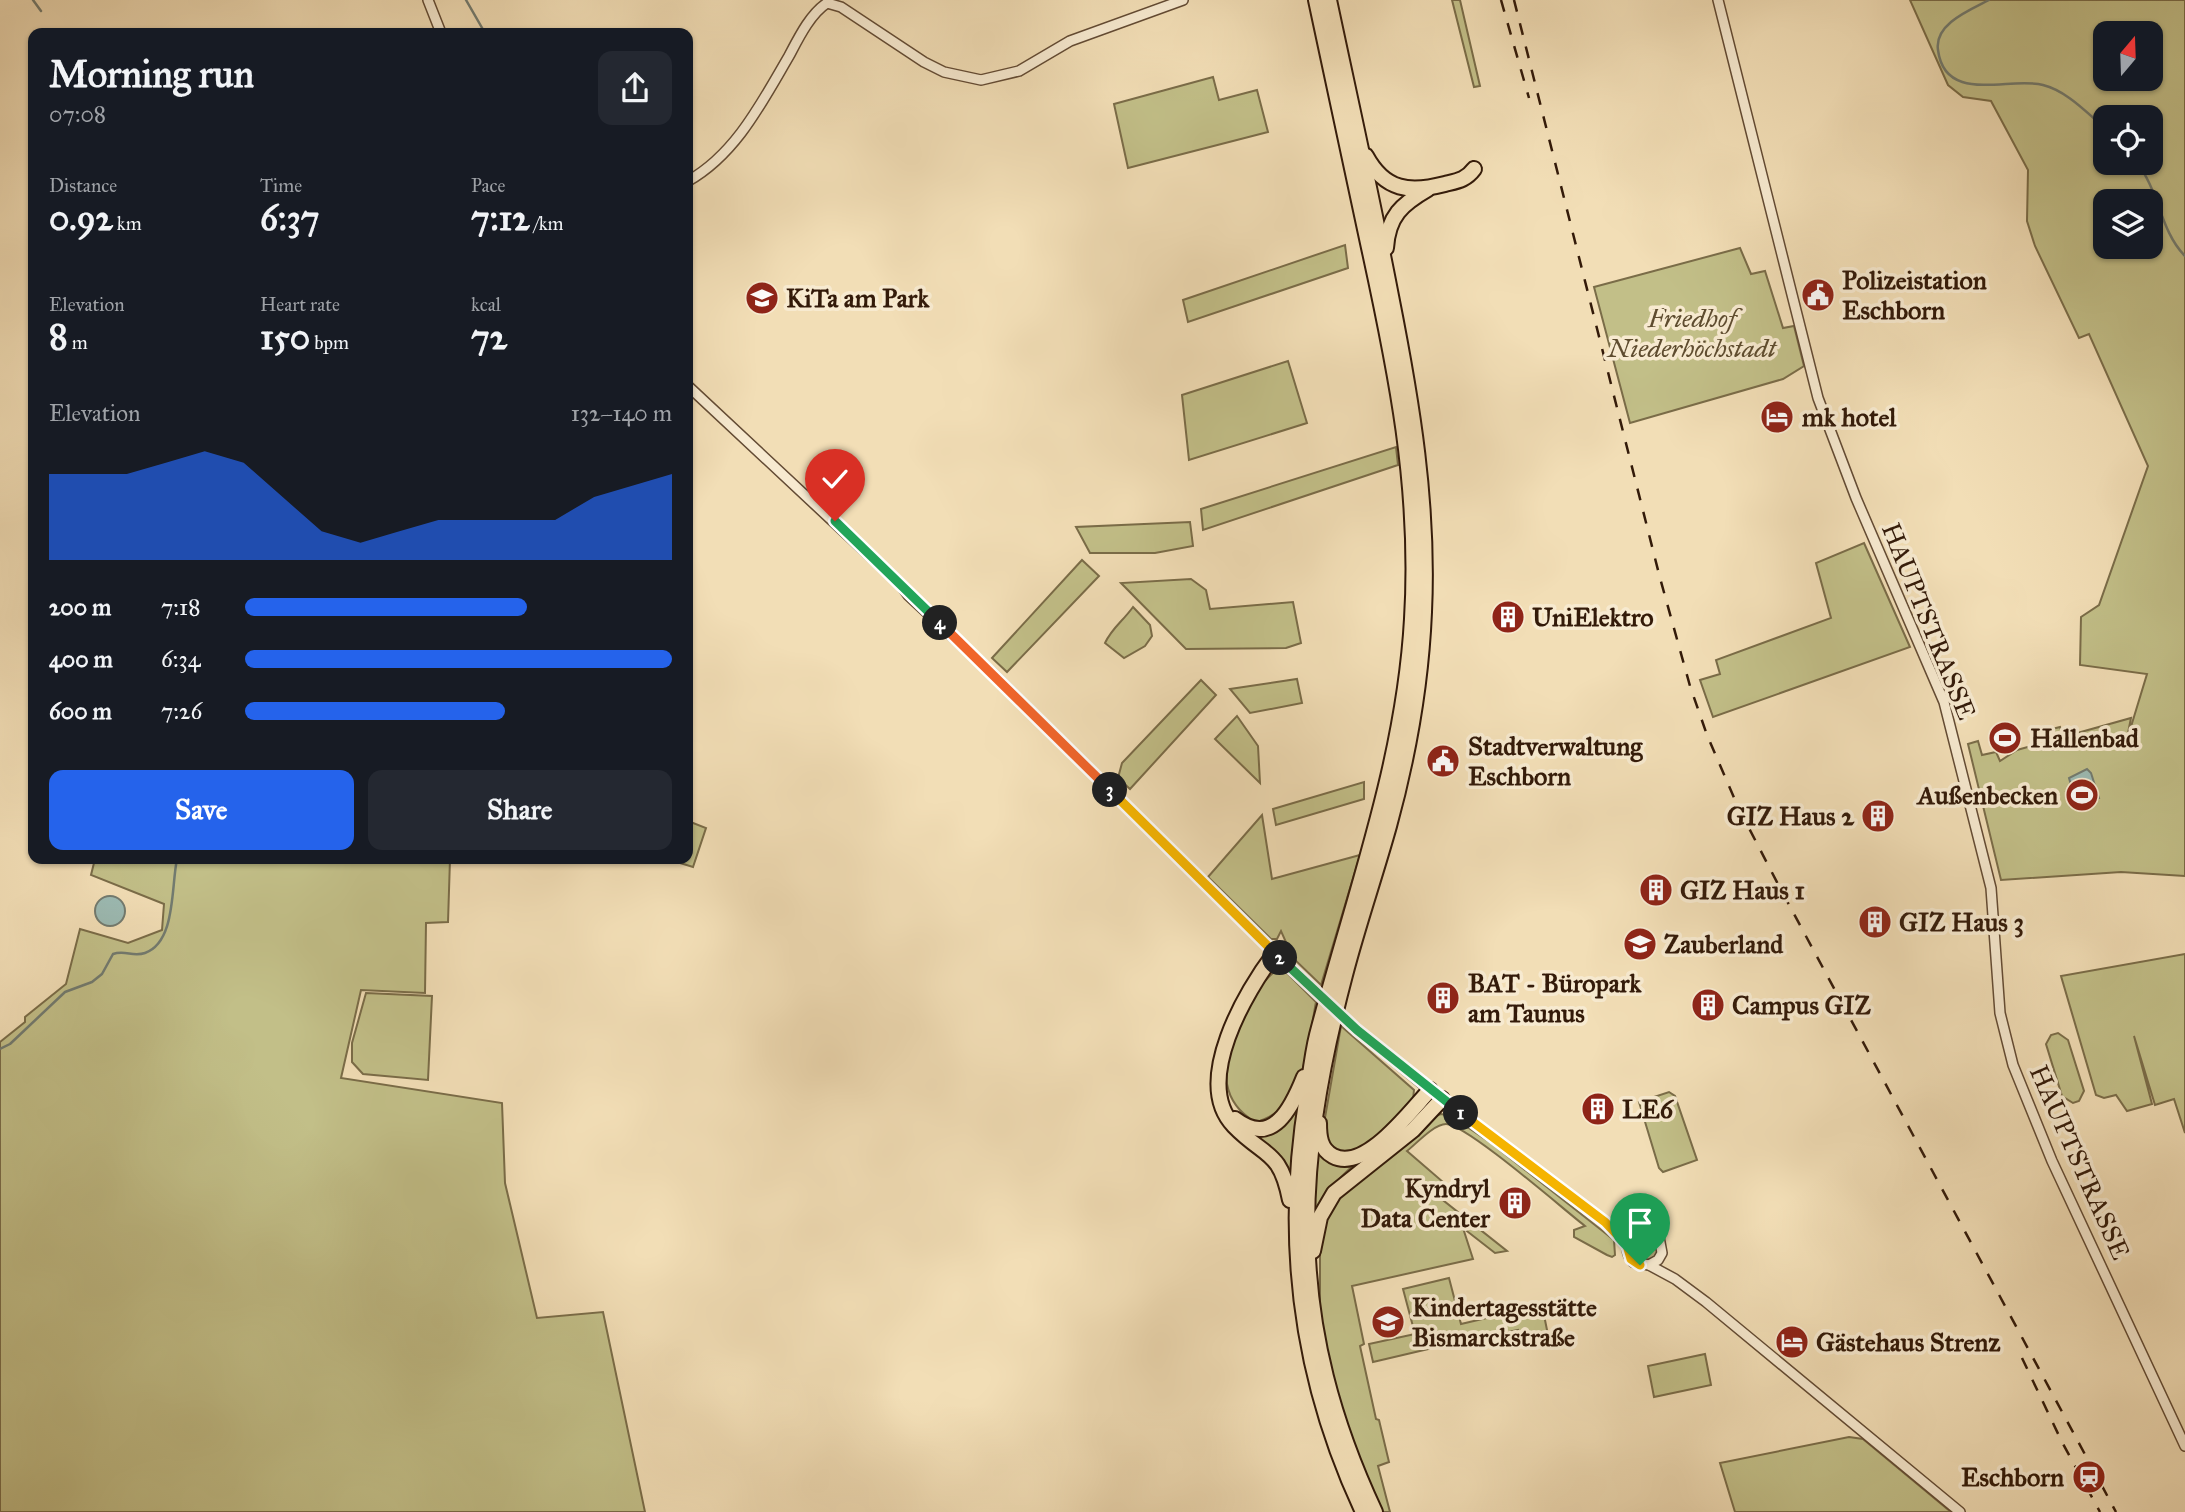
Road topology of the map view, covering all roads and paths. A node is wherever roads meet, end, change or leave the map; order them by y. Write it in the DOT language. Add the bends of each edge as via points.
graph roads {
  1 [pos="428,0"];
  2 [pos="1182,0"];
  3 [pos="1316,0"];
  4 [pos="1329,0"];
  5 [pos="1718,0"];
  6 [pos="439,28"];
  7 [pos="1360,146"];
  8 [pos="1474,169"];
  9 [pos="693,178"];
  10 [pos="1429,188"];
  11 [pos="1386,271"];
  12 [pos="693,391"];
  13 [pos="1275,953"];
  14 [pos="1316,1039"];
  15 [pos="1319,1090"];
  16 [pos="1430,1090"];
  17 [pos="1221,1099"];
  18 [pos="1442,1099"];
  19 [pos="1605,1222"];
  20 [pos="1636,1232"];
  21 [pos="1295,1233"];
  22 [pos="1627,1245"];
  23 [pos="1660,1257"];
  24 [pos="1649,1265"];
  25 [pos="1308,1270"];
  26 [pos="1675,1279"];
  27 [pos="2185,1446"];
  28 [pos="1363,1512"];
  29 [pos="1376,1512"];
  30 [pos="1960,1512"];
  1 -- 6 [label="street"];
  2 -- 9 [label="street" via="1070,41 1006,76 981,80 944,72 829,2 820,8 738,136 715,164"];
  3 -- 14 [label="highway" via="1400,399 1415,545 1410,662 1401,718 1378,822"];
  4 -- 7 [label="highway"];
  5 -- 27 [label="street, HAUPTSTRASSE" via="1818,398 1953,729 1992,888 2000,1013 2013,1065 2052,1161"];
  7 -- 10 [label="highway" via="1375,172 1388,183"];
  7 -- 11 [label="highway"];
  8 -- 10 [label="highway" via="1465,178"];
  10 -- 11 [label="highway" via="1396,211 1388,231"];
  11 -- 15 [label="highway" via="1422,474 1424,616 1402,772 1345,973"];
  12 -- 13 [label="street" via="900,584"];
  13 -- 16 [label="street, bridge"];
  13 -- 17 [label="highway" via="1245,998 1226,1041"];
  14 -- 17 [label="highway" via="1292,1105 1279,1121 1262,1128 1244,1126"];
  14 -- 21 [label="highway" via="1298,1149"];
  15 -- 16 [label="highway" via="1321,1144 1331,1155 1346,1159 1373,1148"];
  15 -- 25 [label="highway" via="1307,1184"];
  16 -- 18 [label="street"];
  17 -- 21 [label="highway" via="1235,1127 1278,1163"];
  18 -- 19 [label="street"];
  18 -- 25 [label="highway" via="1413,1130 1334,1193 1320,1217"];
  19 -- 20 [label="street"];
  19 -- 22 [label="street"];
  20 -- 22 [label="street"];
  20 -- 23 [label="street" via="1659,1237"];
  21 -- 28 [label="highway" via="1300,1302 1314,1376 1337,1451"];
  22 -- 24 [label="street" via="1633,1262"];
  23 -- 24 [label="street"];
  23 -- 26 [label="street"];
  24 -- 26 [label="street"];
  25 -- 29 [label="highway" via="1331,1397"];
  26 -- 30 [label="street"];
}
